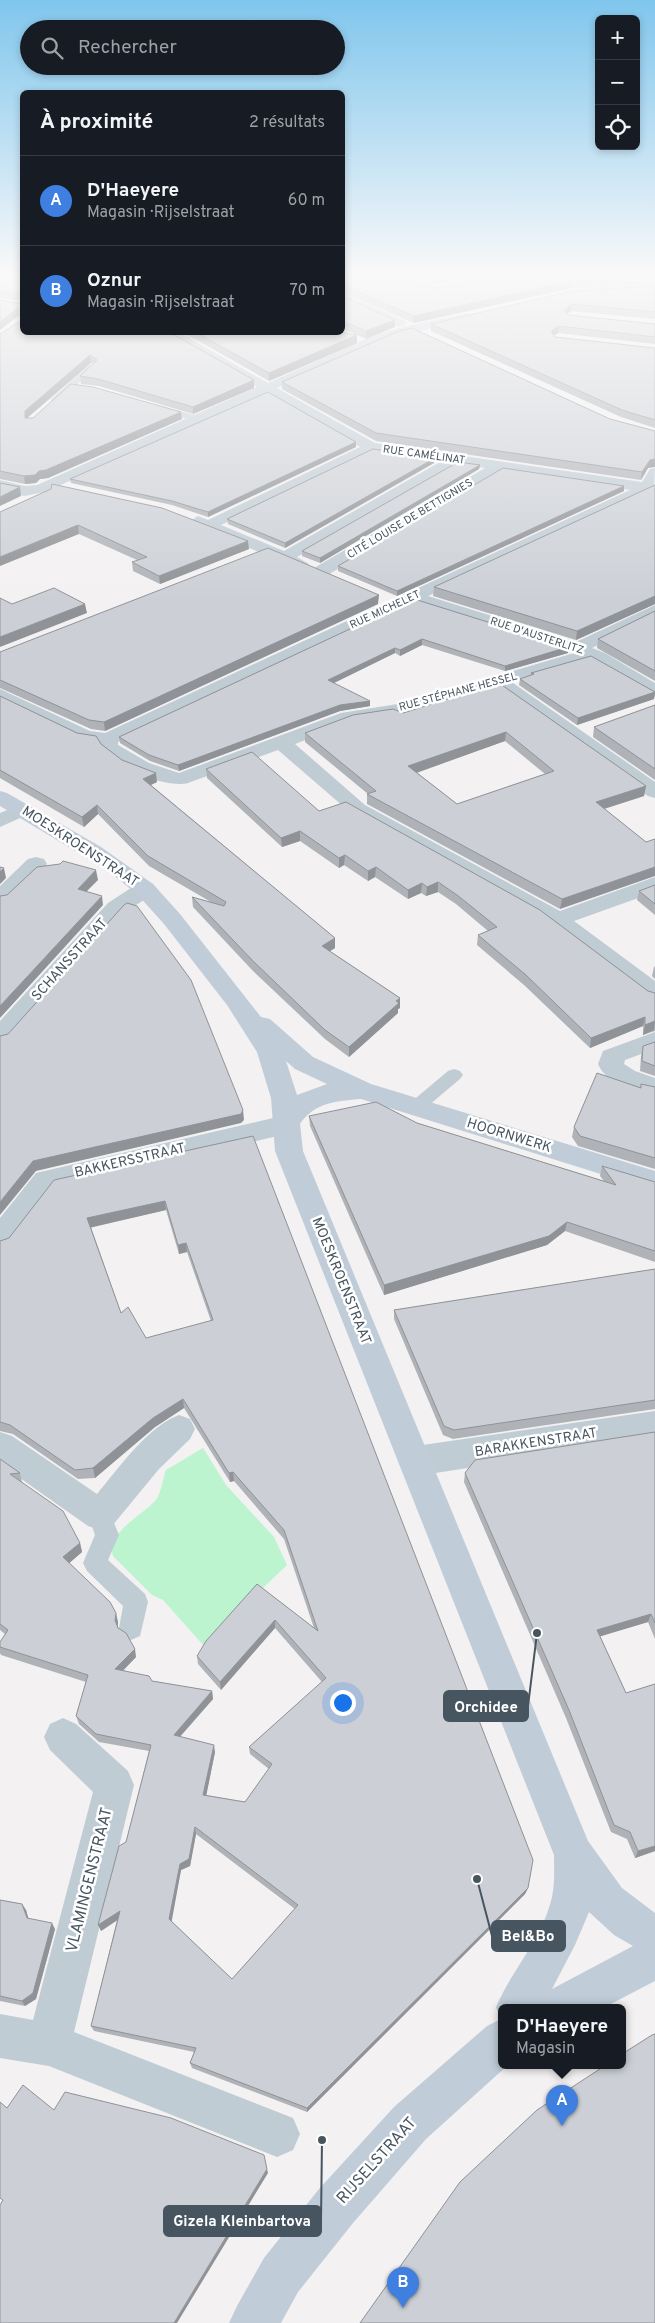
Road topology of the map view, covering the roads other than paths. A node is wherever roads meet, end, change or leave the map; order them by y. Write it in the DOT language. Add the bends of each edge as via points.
graph roads {
  1 [pos="75,382"];
  2 [pos="257,382"];
  3 [pos="279,382"];
  4 [pos="69,388"];
  5 [pos="267,388"];
  6 [pos="86,389"];
  7 [pos="144,404"];
  8 [pos="43,411"];
  9 [pos="198,420"];
  10 [pos="371,447"];
  11 [pos="455,459"];
  12 [pos="499,466"];
  13 [pos="0,472"];
  14 [pos="655,472"];
  15 [pos="0,484"];
  16 [pos="53,486"];
  17 [pos="650,488"];
  18 [pos="74,490"];
  19 [pos="16,506"];
  20 [pos="184,516"];
  21 [pos="209,525"];
  22 [pos="268,550"];
  23 [pos="284,557"];
  24 [pos="240,560"];
  25 [pos="320,572"];
  26 [pos="338,580"];
  27 [pos="378,596"];
  28 [pos="405,601"];
  29 [pos="655,610"];
  30 [pos="584,651"];
  31 [pos="499,681"];
  32 [pos="655,691"];
  33 [pos="0,694"];
  34 [pos="108,740"];
  35 [pos="281,742"];
  36 [pos="655,792"];
  37 [pos="0,796"];
  38 [pos="22,810"];
  39 [pos="0,821"];
  40 [pos="36,864"];
  41 [pos="655,884"];
  42 [pos="145,889"];
  43 [pos="0,898"];
  44 [pos="559,920"];
  45 [pos="655,993"];
  46 [pos="241,1005"];
  47 [pos="0,1037"];
  48 [pos="655,1040"];
  49 [pos="454,1075"];
  50 [pos="655,1087"];
  51 [pos="362,1090"];
  52 [pos="416,1107"];
  53 [pos="286,1125"];
  54 [pos="655,1181"];
  55 [pos="0,1239"];
  56 [pos="655,1425"];
  57 [pos="178,1429"];
  58 [pos="0,1446"];
  59 [pos="416,1462"];
  60 [pos="100,1514"];
  61 [pos="131,1628"];
  62 [pos="63,1737"];
  63 [pos="574,1855"];
  64 [pos="655,1935"];
  65 [pos="655,1958"];
  66 [pos="520,2004"];
  67 [pos="568,2004"];
  68 [pos="0,2036"];
  69 [pos="498,2039"];
  70 [pos="48,2044"];
  71 [pos="277,2134"];
  72 [pos="254,2323"];
  1 -- 4 [label="lane"];
  2 -- 5 [label="street"];
  3 -- 5 [label="street"];
  4 -- 6 [label="lane"];
  4 -- 8 [label="lane"];
  5 -- 9 [label="street"];
  5 -- 10 [label="street"];
  7 -- 9 [label="lane"];
  9 -- 16 [label="street"];
  10 -- 11 [label="street, RUE CAMÉLINAT"];
  10 -- 21 [label="street, RUE CAMÉLINAT"];
  11 -- 12 [label="street, RUE CAMÉLINAT"];
  11 -- 23 [label="street"];
  12 -- 17 [label="street, RUE CAMÉLINAT"];
  12 -- 25 [label="street, CITÉ LOUISE DE BETTIGNIES"];
  13 -- 16 [label="street"];
  14 -- 17 [label="street"];
  15 -- 16 [label="street" via="29,491"];
  16 -- 18 [label="street"];
  16 -- 19 [label="street"];
  17 -- 28 [label="street, RUE MICHELET"];
  20 -- 21 [label="street"];
  21 -- 22 [label="street"];
  22 -- 23 [label="street"];
  22 -- 24 [label="street"];
  23 -- 25 [label="street"];
  25 -- 26 [label="street"];
  27 -- 28 [label="street, RUE D'AUSTERLITZ"];
  28 -- 30 [label="street, RUE D'AUSTERLITZ"];
  28 -- 34 [label="street, RUE MICHELET"];
  29 -- 30 [label="street, RUE STÉPHANE HESSEL"];
  30 -- 31 [label="street, RUE STÉPHANE HESSEL"];
  30 -- 32 [label="street, RUE D'AUSTERLITZ"];
  31 -- 35 [label="street, RUE STÉPHANE HESSEL" via="406,708 348,717"];
  31 -- 36 [label="street" via="583,732"];
  33 -- 34 [label="street" via="86,737"];
  34 -- 35 [label="street, RUE STÉPHANE HESSEL" via="108,746 116,753 174,779 188,778"];
  35 -- 44 [label="street" via="358,809"];
  37 -- 38 [label="street, MOESKROENSTRAAT"];
  38 -- 39 [label="street"];
  38 -- 42 [label="street, MOESKROENSTRAAT" via="127,874"];
  40 -- 43 [label="street"];
  41 -- 44 [label="street"];
  42 -- 46 [label="street, MOESKROENSTRAAT"];
  42 -- 47 [label="street, SCHANSSTRAAT" via="116,908"];
  44 -- 45 [label="street"];
  46 -- 51 [label="street, HOORNWERK" via="304,1063"];
  46 -- 53 [label="street, MOESKROENSTRAAT" via="277,1070 287,1106"];
  48 -- 50 [label="street" via="616,1054 610,1066 619,1074"];
  49 -- 52 [label="lane"];
  51 -- 52 [label="street, HOORNWERK"];
  51 -- 53 [label="street, HOORNWERK" via="325,1093 310,1099 292,1113"];
  52 -- 54 [label="street, HOORNWERK"];
  53 -- 55 [label="street, BAKKERSSTRAAT" via="46,1180"];
  53 -- 59 [label="street, MOESKROENSTRAAT" via="289,1151"];
  56 -- 59 [label="street, BARAKKENSTRAAT"];
  57 -- 60 [label="street" via="147,1459"];
  58 -- 60 [label="street"];
  59 -- 63 [label="street, MOESKROENSTRAAT"];
  60 -- 61 [label="lane" via="107,1535 95,1563 136,1602"];
  62 -- 70 [label="street, VLAMINGENSTRAAT" via="114,1785"];
  63 -- 64 [label="street, MOESKROENSTRAAT" via="616,1912 634,1926"];
  63 -- 66 [label="street, MOESKROENSTRAAT" via="575,1882 570,1906"];
  65 -- 67 [label="street"];
  68 -- 70 [label="street"];
  69 -- 72 [label="street, RIJSELSTRAAT" via="410,2123 336,2206 281,2275"];
  70 -- 71 [label="street"];
}
